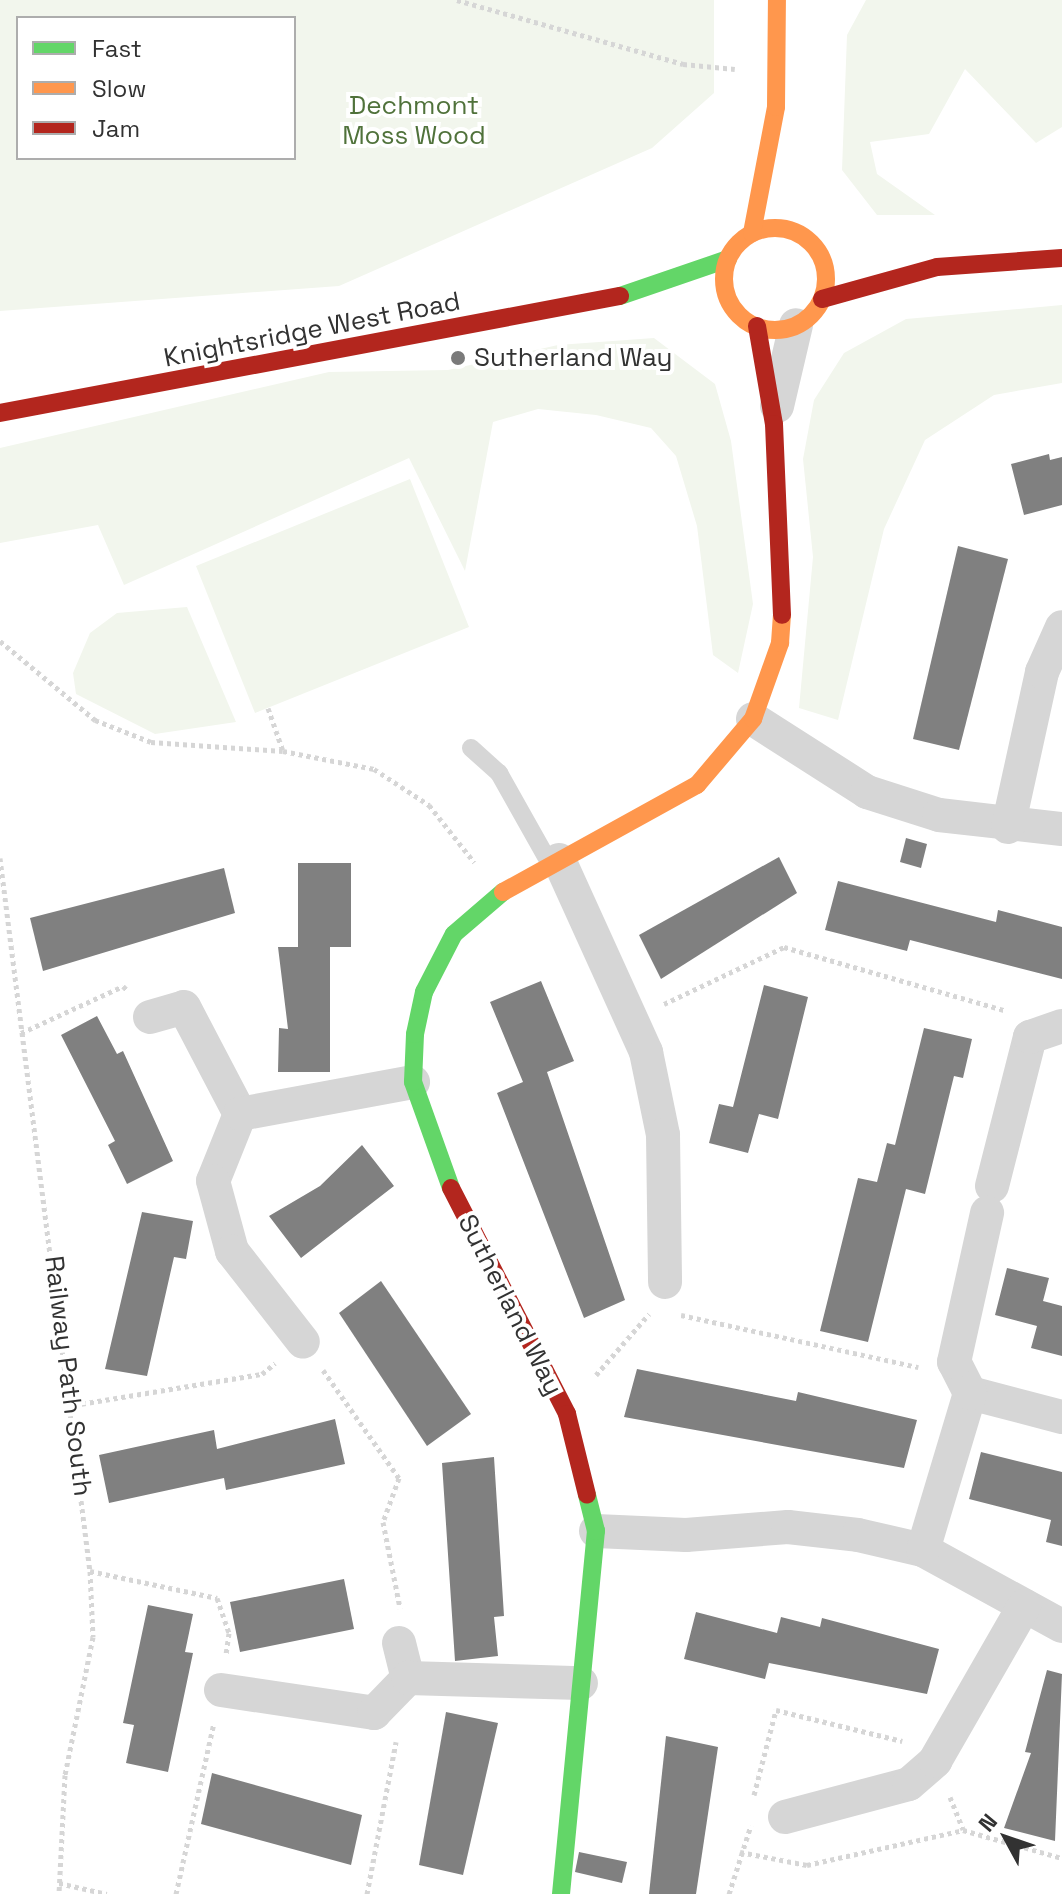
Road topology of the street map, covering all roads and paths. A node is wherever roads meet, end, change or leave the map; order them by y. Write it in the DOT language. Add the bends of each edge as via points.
graph roads {
  1 [pos="457,0"];
  2 [pos="777,0"];
  3 [pos="776,73"];
  4 [pos="776,107"];
  5 [pos="785,163"];
  6 [pos="794,206"];
  7 [pos="752,233"];
  8 [pos="800,234"];
  9 [pos="818,251"];
  10 [pos="850,255"];
  11 [pos="1062,258"];
  12 [pos="728,259"];
  13 [pos="881,260"];
  14 [pos="937,267"];
  15 [pos="633,294"];
  16 [pos="685,298"];
  17 [pos="822,299"];
  18 [pos="709,302"];
  19 [pos="733,307"];
  20 [pos="796,325"];
  21 [pos="757,326"];
  22 [pos="0,413"];
  23 [pos="774,424"];
  24 [pos="1062,627"];
  25 [pos="0,641"];
  26 [pos="268,708"];
  27 [pos="753,719"];
  28 [pos="471,748"];
  29 [pos="283,751"];
  30 [pos="1008,827"];
  31 [pos="1062,829"];
  32 [pos="0,858"];
  33 [pos="554,862"];
  34 [pos="499,894"];
  35 [pos="150,1017"];
  36 [pos="631,1020"];
  37 [pos="1058,1025"];
  38 [pos="21,1033"];
  39 [pos="413,1082"];
  40 [pos="240,1114"];
  41 [pos="664,1302"];
  42 [pos="303,1342"];
  43 [pos="954,1362"];
  44 [pos="970,1393"];
  45 [pos="74,1405"];
  46 [pos="567,1414"];
  47 [pos="1062,1417"];
  48 [pos="596,1531"];
  49 [pos="923,1550"];
  50 [pos="1024,1606"];
  51 [pos="1062,1626"];
  52 [pos="399,1643"];
  53 [pos="408,1678"];
  54 [pos="581,1683"];
  55 [pos="221,1690"];
  56 [pos="935,1761"];
  57 [pos="785,1817"];
  58 [pos="746,1826"];
  59 [pos="740,1852"];
  60 [pos="1062,1858"];
  61 [pos="59,1883"];
  62 [pos="59,1894"];
  63 [pos="107,1894"];
  64 [pos="367,1894"];
  65 [pos="561,1894"];
  66 [pos="729,1894"];
  1 -- 3 [label="path" via="683,64"];
  2 -- 3 [label="street"];
  3 -- 4 [label="street"];
  4 -- 5 [label="street"];
  4 -- 7 [label="street"];
  6 -- 8 [label="street"];
  7 -- 8 [label="street" via="784,228"];
  7 -- 12 [label="street"];
  8 -- 9 [label="street"];
  9 -- 10 [label="street"];
  9 -- 17 [label="street" via="826,274"];
  11 -- 14 [label="street"];
  12 -- 15 [label="street, Knightsridge West Road"];
  12 -- 19 [label="street"];
  13 -- 14 [label="street"];
  14 -- 17 [label="street"];
  15 -- 16 [label="street, Knightsridge West Road"];
  15 -- 22 [label="street, Knightsridge West Road"];
  17 -- 20 [label="street"];
  18 -- 19 [label="street"];
  19 -- 21 [label="street"];
  20 -- 21 [label="street"];
  20 -- 23 [label="street, Sutherland Way"];
  21 -- 23 [label="street, Sutherland Way"];
  23 -- 27 [label="street, Sutherland Way" via="780,643"];
  24 -- 30 [label="street" via="1042,672"];
  25 -- 29 [label="path" via="95,720 151,742"];
  26 -- 29 [label="path"];
  27 -- 30 [label="street" via="867,792"];
  27 -- 33 [label="street, Sutherland Way" via="697,785"];
  28 -- 33 [label="lane" via="499,773"];
  29 -- 34 [label="path" via="374,769 429,805"];
  30 -- 31 [label="street"];
  32 -- 38 [label="path, Railway Path South"];
  33 -- 34 [label="street, Sutherland Way"];
  33 -- 36 [label="street"];
  34 -- 39 [label="street, Sutherland Way" via="454,934 424,992"];
  35 -- 38 [label="path" via="123,986"];
  35 -- 40 [label="street" via="184,1007"];
  36 -- 37 [label="path" via="784,947"];
  36 -- 41 [label="street" via="646,1052 663,1135"];
  37 -- 43 [label="street" via="1030,1037"];
  38 -- 45 [label="path, Railway Path South"];
  39 -- 40 [label="street"];
  39 -- 46 [label="street, Sutherland Way" via="440,1166"];
  40 -- 42 [label="street" via="213,1181 232,1251"];
  41 -- 43 [label="path" via="925,1369"];
  41 -- 46 [label="path" via="631,1328"];
  42 -- 45 [label="path" via="262,1374"];
  42 -- 52 [label="path" via="399,1478 383,1522"];
  43 -- 44 [label="street"];
  44 -- 47 [label="street"];
  44 -- 49 [label="street"];
  45 -- 61 [label="path, Railway Path South" via="93,1637 65,1775"];
  46 -- 48 [label="street, Sutherland Way"];
  48 -- 49 [label="street" via="686,1535 788,1527"];
  48 -- 54 [label="street, Sutherland Way"];
  49 -- 50 [label="street"];
  50 -- 51 [label="street"];
  50 -- 56 [label="street"];
  52 -- 53 [label="street"];
  53 -- 54 [label="street"];
  53 -- 55 [label="street" via="374,1713"];
  53 -- 64 [label="path"];
  54 -- 65 [label="street, Sutherland Way"];
  56 -- 57 [label="street" via="909,1784"];
  56 -- 58 [label="path" via="895,1737 776,1710"];
  57 -- 58 [label="path"];
  58 -- 59 [label="path"];
  59 -- 60 [label="path" via="807,1865 963,1830"];
  59 -- 66 [label="path"];
  61 -- 62 [label="path, Railway Path South"];
  61 -- 63 [label="path"];
}
